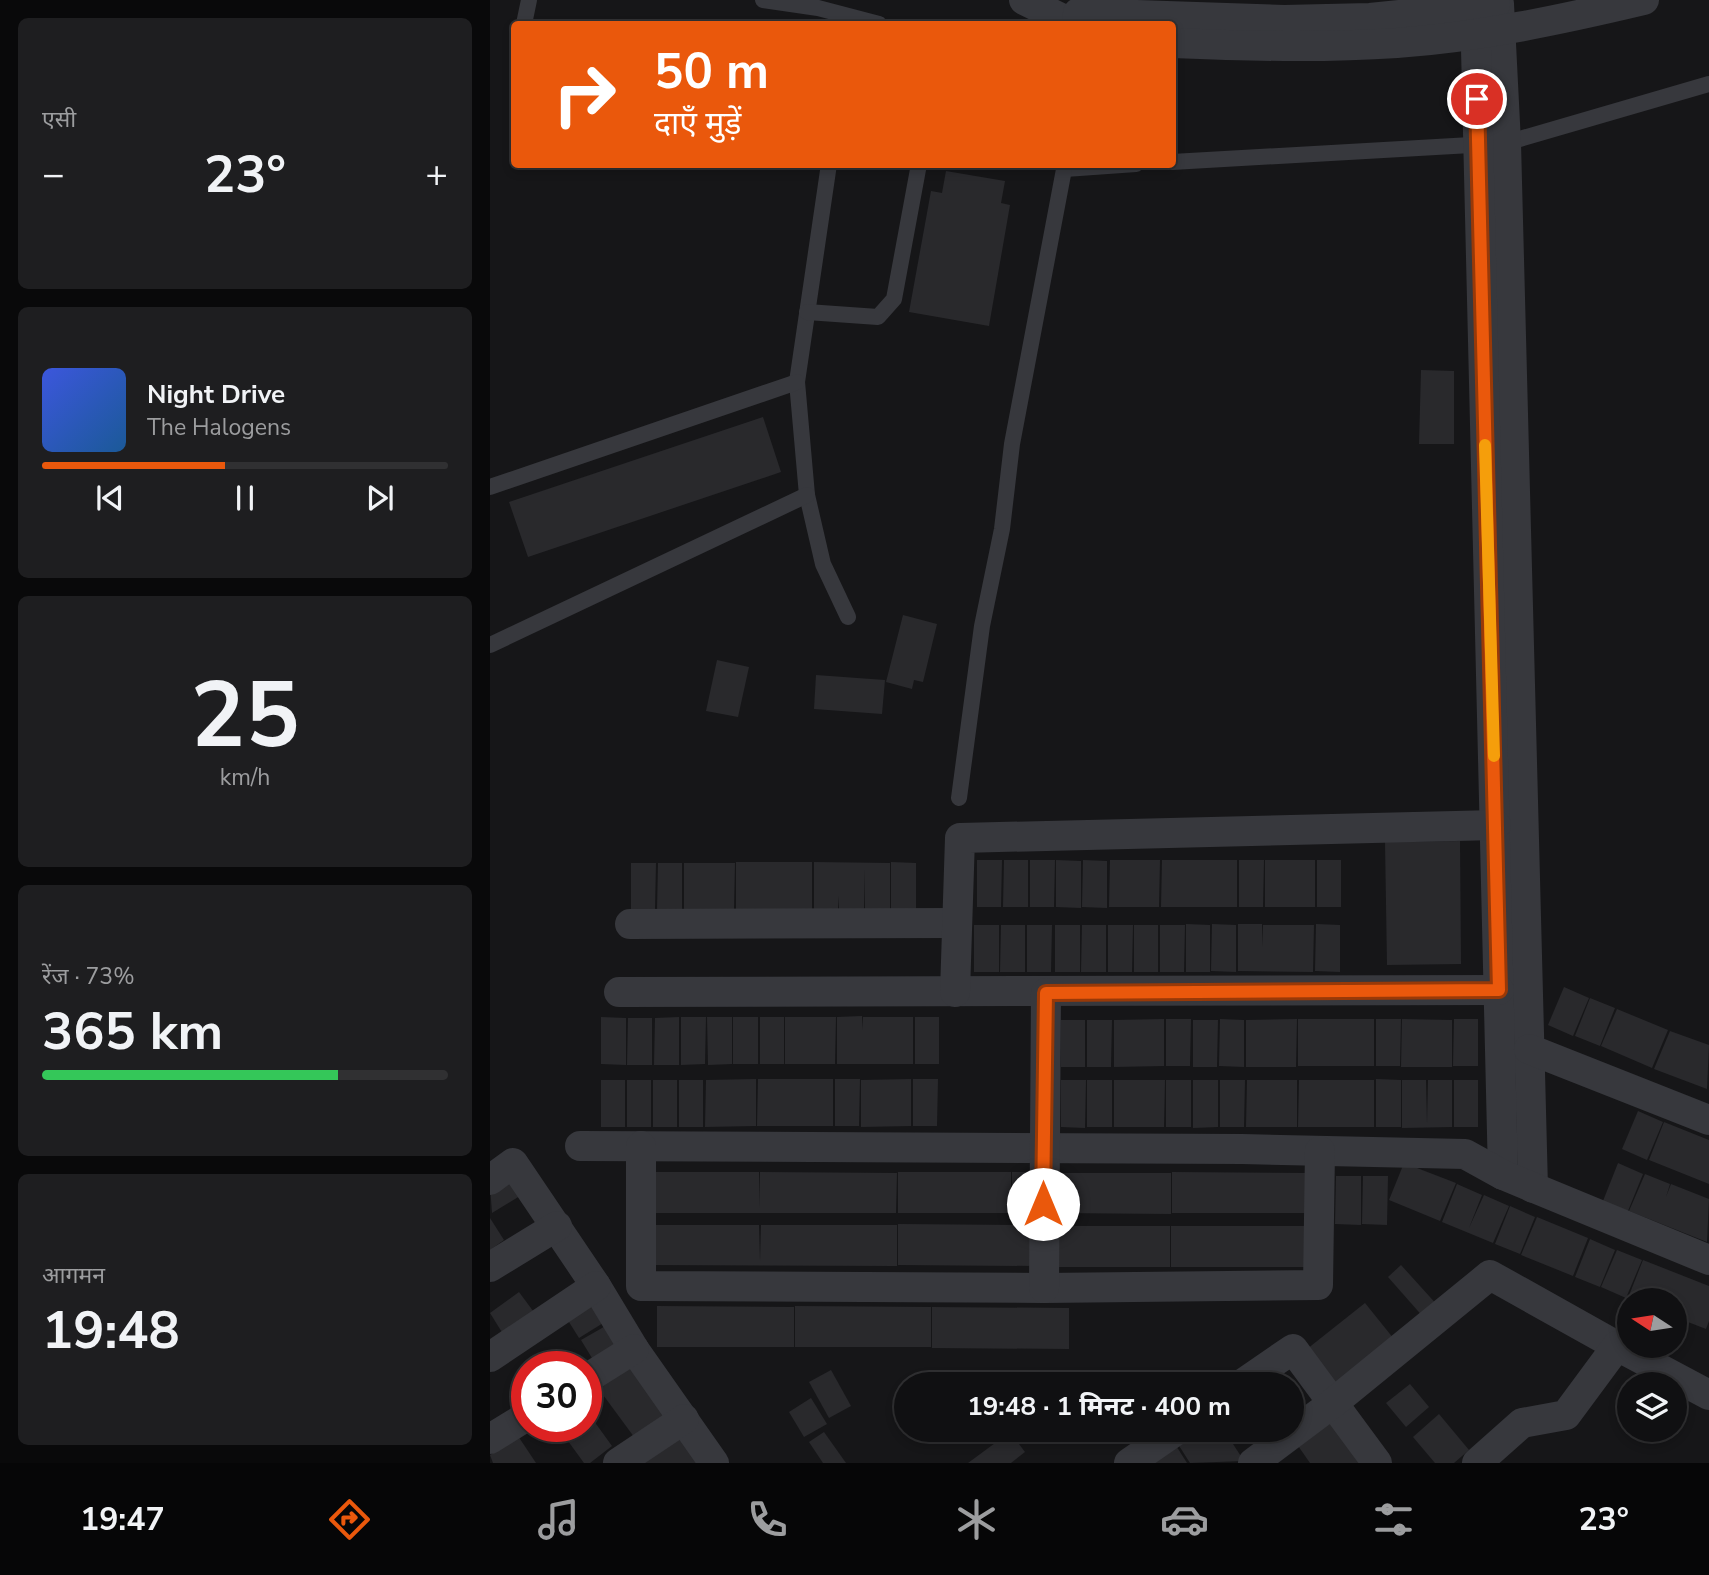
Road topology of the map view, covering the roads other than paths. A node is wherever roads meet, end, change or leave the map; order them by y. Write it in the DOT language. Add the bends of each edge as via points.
graph roads {
  1 [pos="529,0"];
  2 [pos="763,0"];
  3 [pos="1024,0"];
  4 [pos="1644,0"];
  5 [pos="1493,14"];
  6 [pos="525,21"];
  7 [pos="861,21"];
  8 [pos="1076,21"];
  9 [pos="1176,43"];
  10 [pos="1709,84"];
  11 [pos="1492,144"];
  12 [pos="1176,162"];
  13 [pos="828,168"];
  14 [pos="918,168"];
  15 [pos="1065,168"];
  16 [pos="807,312"];
  17 [pos="797,383"];
  18 [pos="490,487"];
  19 [pos="807,495"];
  20 [pos="848,617"];
  21 [pos="490,645"];
  22 [pos="959,798"];
  23 [pos="1496,825"];
  24 [pos="957,923"];
  25 [pos="630,924"];
  26 [pos="1499,990"];
  27 [pos="619,992"];
  28 [pos="955,992"];
  29 [pos="1046,993"];
  30 [pos="1529,1049"];
  31 [pos="1709,1120"];
  32 [pos="580,1146"];
  33 [pos="641,1146"];
  34 [pos="1043,1149"];
  35 [pos="1320,1151"];
  36 [pos="1503,1175"];
  37 [pos="490,1180"];
  38 [pos="1533,1188"];
  39 [pos="557,1226"];
  40 [pos="1709,1260"];
  41 [pos="490,1267"];
  42 [pos="596,1286"];
  43 [pos="1044,1288"];
  44 [pos="1617,1346"];
  45 [pos="634,1349"];
  46 [pos="490,1357"];
  47 [pos="1640,1358"];
  48 [pos="602,1369"];
  49 [pos="1259,1372"];
  50 [pos="1709,1395"];
  51 [pos="1333,1403"];
  52 [pos="684,1419"];
  53 [pos="511,1426"];
  54 [pos="490,1439"];
  55 [pos="1160,1442"];
  56 [pos="618,1463"];
  57 [pos="714,1463"];
  58 [pos="1129,1463"];
  59 [pos="1252,1463"];
  60 [pos="1377,1463"];
  61 [pos="1477,1463"];
  1 -- 6 [label="lane"];
  2 -- 7 [label="lane" via="818,8"];
  3 -- 8 [label="street"];
  4 -- 5 [label="street" via="1565,19"];
  5 -- 8 [label="street"];
  5 -- 9 [label="street" via="1399,43 1296,47"];
  5 -- 11 [label="street"];
  10 -- 11 [label="lane"];
  11 -- 12 [label="lane"];
  11 -- 23 [label="street"];
  11 -- 30 [label="street"];
  13 -- 16 [label="lane"];
  14 -- 16 [label="lane" via="894,299 878,317"];
  15 -- 22 [label="lane" via="1012,444"];
  16 -- 17 [label="lane"];
  17 -- 18 [label="lane"];
  17 -- 19 [label="lane"];
  19 -- 20 [label="lane" via="823,564"];
  19 -- 21 [label="lane"];
  23 -- 24 [label="street" via="960,838"];
  23 -- 26 [label="street"];
  24 -- 25 [label="street"];
  24 -- 28 [label="street"];
  26 -- 29 [label="street"];
  26 -- 36 [label="street"];
  27 -- 28 [label="street"];
  28 -- 29 [label="street"];
  29 -- 34 [label="street"];
  30 -- 31 [label="street"];
  30 -- 38 [label="street"];
  32 -- 33 [label="street"];
  33 -- 34 [label="street"];
  33 -- 43 [label="street" via="641,1286"];
  34 -- 35 [label="street"];
  34 -- 43 [label="street"];
  35 -- 36 [label="street" via="1465,1154"];
  35 -- 43 [label="street" via="1318,1285"];
  36 -- 38 [label="street"];
  37 -- 39 [label="street" via="513,1163"];
  38 -- 40 [label="street"];
  39 -- 41 [label="street"];
  39 -- 42 [label="street"];
  42 -- 45 [label="street"];
  42 -- 46 [label="street"];
  44 -- 51 [label="street" via="1490,1275"];
  44 -- 61 [label="street" via="1566,1415 1522,1423"];
  45 -- 48 [label="street"];
  45 -- 52 [label="street"];
  47 -- 50 [label="street"];
  49 -- 51 [label="street" via="1293,1349"];
  51 -- 59 [label="street"];
  51 -- 60 [label="street"];
  52 -- 56 [label="street"];
  52 -- 57 [label="street"];
  53 -- 54 [label="street"];
  55 -- 58 [label="street"];
}
